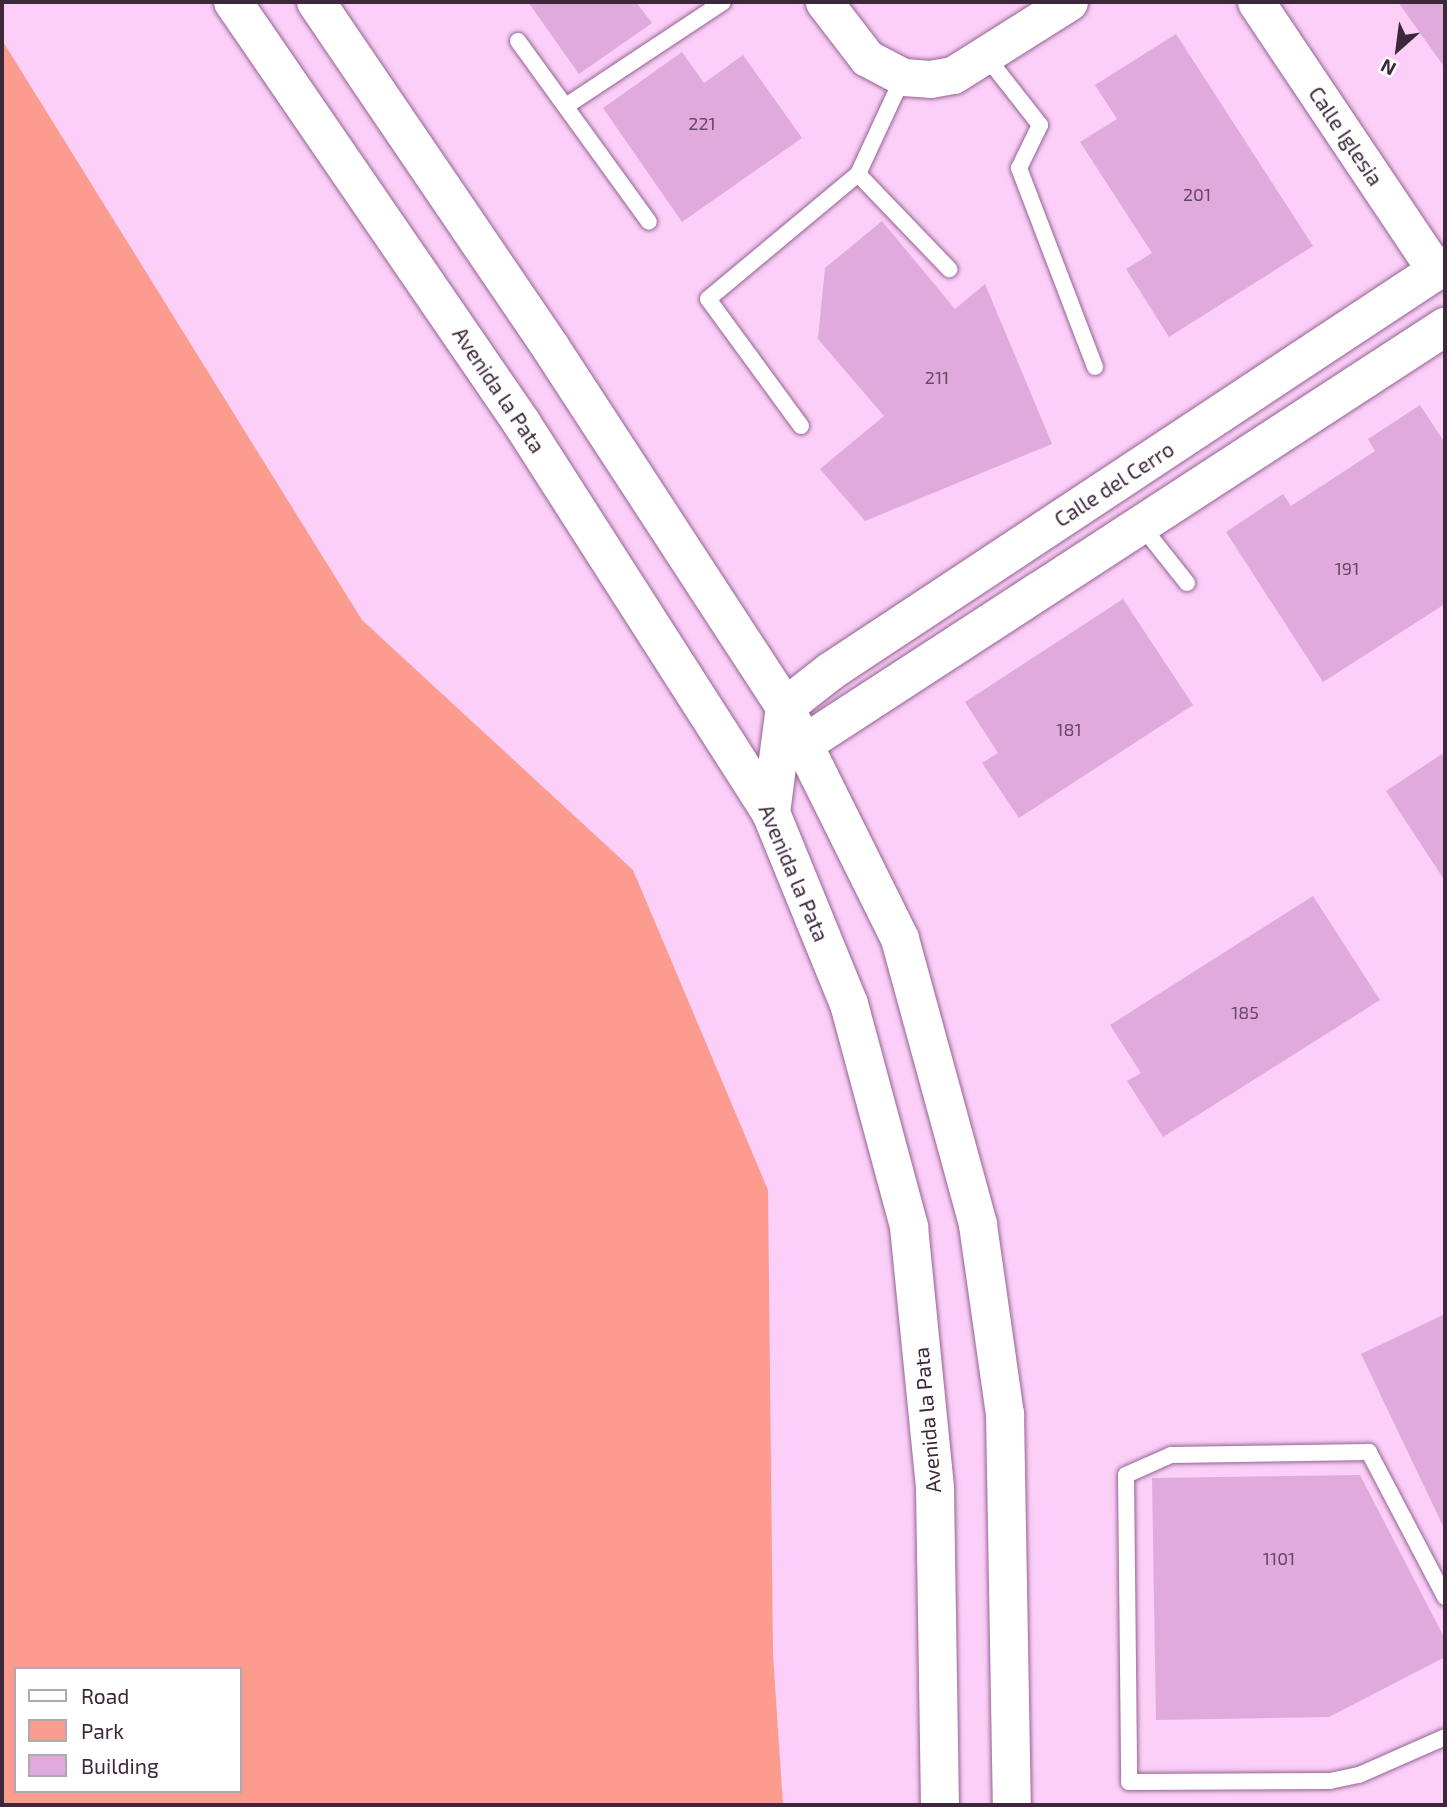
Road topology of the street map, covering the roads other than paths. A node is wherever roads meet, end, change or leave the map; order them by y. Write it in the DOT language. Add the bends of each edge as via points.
graph roads {
  1 [pos="233,2"];
  2 [pos="316,2"];
  3 [pos="723,2"];
  4 [pos="824,2"];
  5 [pos="1069,2"];
  6 [pos="1256,2"];
  7 [pos="518,41"];
  8 [pos="985,55"];
  9 [pos="903,77"];
  10 [pos="566,106"];
  11 [pos="858,174"];
  12 [pos="649,222"];
  13 [pos="1441,268"];
  14 [pos="949,269"];
  15 [pos="1445,327"];
  16 [pos="1095,367"];
  17 [pos="800,426"];
  18 [pos="1141,525"];
  19 [pos="1187,583"];
  20 [pos="785,707"];
  21 [pos="804,744"];
  22 [pos="771,813"];
  23 [pos="1445,1597"];
  24 [pos="1445,1737"];
  25 [pos="940,1805"];
  26 [pos="1012,1805"];
  1 -- 22 [label="main road, Avenida la Pata" via="522,422"];
  2 -- 20 [label="main road" via="551,348"];
  3 -- 10 [label="lane"];
  4 -- 9 [label="street" via="867,58"];
  5 -- 8 [label="street"];
  6 -- 13 [label="street, Calle Iglesia"];
  7 -- 10 [label="lane"];
  8 -- 9 [label="street" via="953,75"];
  8 -- 16 [label="lane" via="1040,125 1019,168"];
  9 -- 11 [label="lane"];
  10 -- 12 [label="lane"];
  11 -- 14 [label="lane"];
  11 -- 17 [label="lane" via="708,299"];
  13 -- 20 [label="main road, Calle del Cerro" via="831,671"];
  15 -- 18 [label="main road"];
  18 -- 19 [label="lane"];
  18 -- 21 [label="main road"];
  20 -- 21 [label="main road"];
  20 -- 22 [label="main road"];
  21 -- 26 [label="main road" via="900,939 978,1225 1005,1414"];
  22 -- 25 [label="main road, Avenida la Pata" via="849,1004 909,1227 934,1489"];
  23 -- 24 [label="lane" via="1369,1452 1171,1455 1126,1475 1129,1782 1330,1781 1359,1774"];
}
